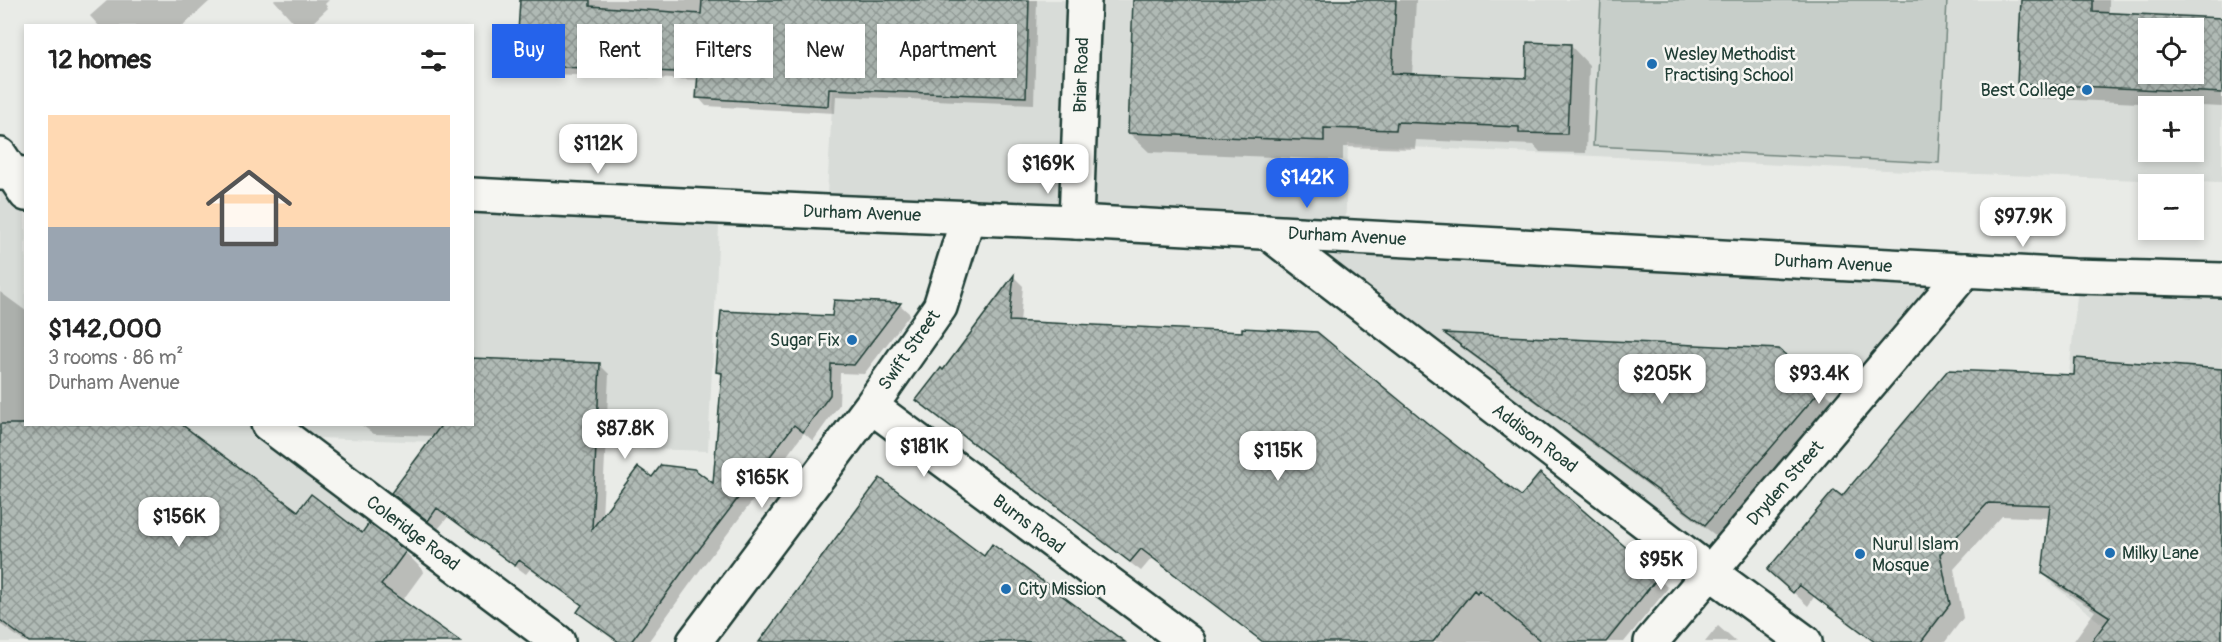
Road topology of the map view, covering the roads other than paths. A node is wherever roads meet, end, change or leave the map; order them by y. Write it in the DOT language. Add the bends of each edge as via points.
graph roads {
  1 [pos="1084,0"];
  2 [pos="474,195"];
  3 [pos="968,217"];
  4 [pos="1076,222"];
  5 [pos="1267,232"];
  6 [pos="1966,270"];
  7 [pos="2222,280"];
  8 [pos="870,406"];
  9 [pos="271,426"];
  10 [pos="1710,572"];
  11 [pos="558,642"];
  12 [pos="694,642"];
  13 [pos="1188,642"];
  14 [pos="1651,642"];
  15 [pos="1805,642"];
  1 -- 4 [label="street, Briar Road"];
  2 -- 3 [label="street, Durham Avenue"];
  3 -- 4 [label="street, Durham Avenue"];
  3 -- 8 [label="street, Swift Street" via="940,307"];
  4 -- 5 [label="street, Durham Avenue"];
  5 -- 6 [label="street, Durham Avenue"];
  5 -- 10 [label="street, Addison Road"];
  6 -- 7 [label="street, Durham Avenue"];
  6 -- 10 [label="street, Dryden Street"];
  8 -- 12 [label="street, Swift Street"];
  8 -- 13 [label="street, Burns Road"];
  9 -- 11 [label="street, Coleridge Road"];
  10 -- 14 [label="street, Dryden Street"];
  10 -- 15 [label="street, Addison Road"];
}
